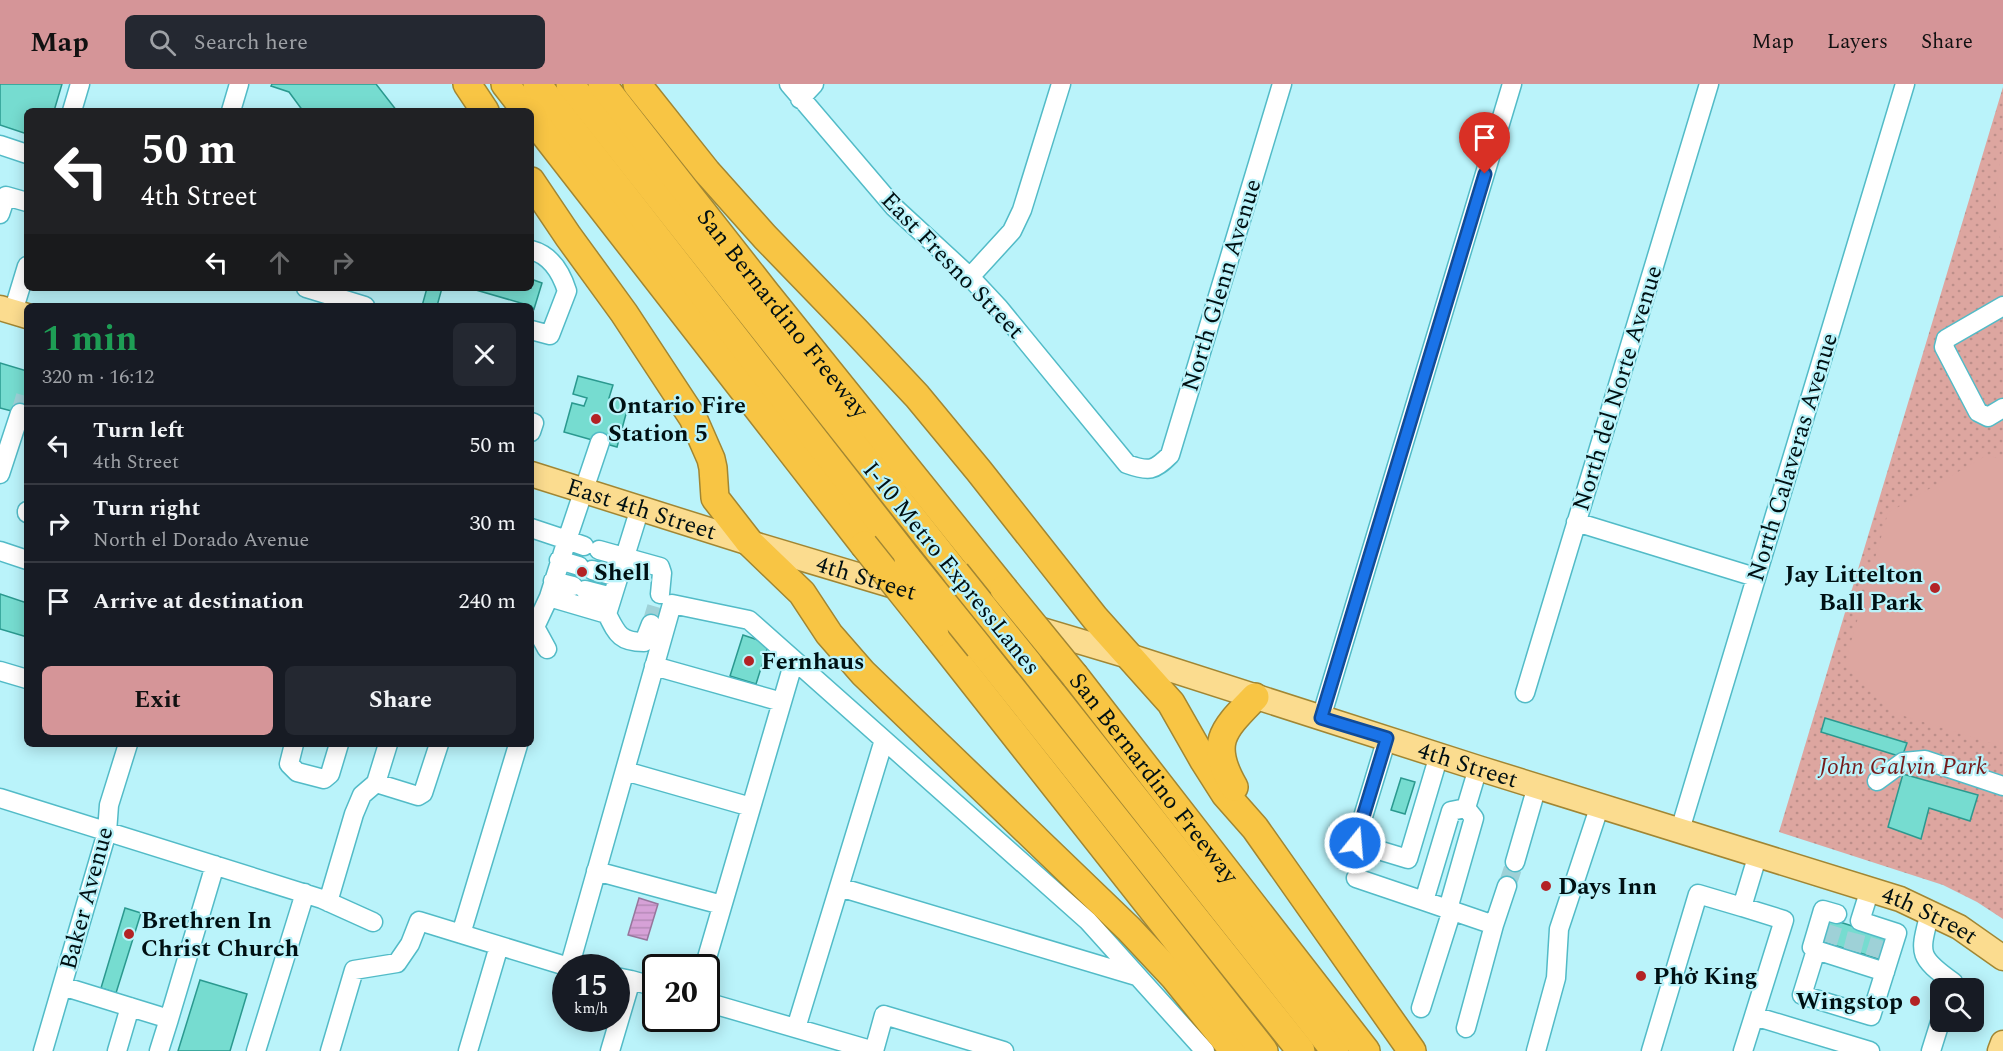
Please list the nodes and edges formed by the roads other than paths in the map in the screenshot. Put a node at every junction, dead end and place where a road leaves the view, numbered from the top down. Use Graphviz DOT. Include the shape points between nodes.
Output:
graph roads {
  1 [pos="80,84"];
  2 [pos="239,84"];
  3 [pos="467,84"];
  4 [pos="505,84"];
  5 [pos="537,84"];
  6 [pos="570,84"];
  7 [pos="602,84"];
  8 [pos="637,84"];
  9 [pos="789,84"];
  10 [pos="814,84"];
  11 [pos="1061,84"];
  12 [pos="1282,84"];
  13 [pos="1512,84"];
  14 [pos="1709,84"];
  15 [pos="1905,84"];
  16 [pos="801,99"];
  17 [pos="73,108"];
  18 [pos="232,108"];
  19 [pos="483,108"];
  20 [pos="524,108"];
  21 [pos="534,121"];
  22 [pos="0,145"];
  23 [pos="24,153"];
  24 [pos="534,185"];
  25 [pos="24,201"];
  26 [pos="0,214"];
  27 [pos="534,251"];
  28 [pos="24,277"];
  29 [pos="970,277"];
  30 [pos="316,291"];
  31 [pos="355,303"];
  32 [pos="2003,306"];
  33 [pos="14,312"];
  34 [pos="534,331"];
  35 [pos="2003,408"];
  36 [pos="20,413"];
  37 [pos="600,442"];
  38 [pos="1143,469"];
  39 [pos="0,474"];
  40 [pos="534,475"];
  41 [pos="584,491"];
  42 [pos="640,508"];
  43 [pos="1576,522"];
  44 [pos="534,529"];
  45 [pos="750,543"];
  46 [pos="583,545"];
  47 [pos="0,551"];
  48 [pos="624,558"];
  49 [pos="24,559"];
  50 [pos="559,560"];
  51 [pos="618,577"];
  52 [pos="1755,577"];
  53 [pos="551,589"];
  54 [pos="660,594"];
  55 [pos="609,606"];
  56 [pos="651,624"];
  57 [pos="538,640"];
  58 [pos="1132,657"];
  59 [pos="794,661"];
  60 [pos="654,666"];
  61 [pos="0,671"];
  62 [pos="24,678"];
  63 [pos="1525,693"];
  64 [pos="1256,697"];
  65 [pos="782,702"];
  66 [pos="1321,718"];
  67 [pos="1387,738"];
  68 [pos="884,740"];
  69 [pos="127,747"];
  70 [pos="293,747"];
  71 [pos="338,747"];
  72 [pos="387,747"];
  73 [pos="438,747"];
  74 [pos="517,747"];
  75 [pos="1439,755"];
  76 [pos="1478,768"];
  77 [pos="625,771"];
  78 [pos="1876,781"];
  79 [pos="376,783"];
  80 [pos="1537,786"];
  81 [pos="2003,786"];
  82 [pos="0,798"];
  83 [pos="1600,806"];
  84 [pos="751,807"];
  85 [pos="1466,808"];
  86 [pos="1255,828"];
  87 [pos="1680,830"];
  88 [pos="107,832"];
  89 [pos="1758,854"];
  90 [pos="1515,862"];
  91 [pos="214,865"];
  92 [pos="596,871"];
  93 [pos="1356,879"];
  94 [pos="1507,886"];
  95 [pos="839,887"];
  96 [pos="1870,889"];
  97 [pos="305,893"];
  98 [pos="1424,901"];
  99 [pos="328,902"];
  100 [pos="722,905"];
  101 [pos="1742,907"];
  102 [pos="1450,909"];
  103 [pos="1930,912"];
  104 [pos="373,922"];
  105 [pos="1859,924"];
  106 [pos="1494,925"];
  107 [pos="461,934"];
  108 [pos="500,946"];
  109 [pos="1823,949"];
  110 [pos="573,954"];
  111 [pos="708,954"];
  112 [pos="2003,958"];
  113 [pos="552,963"];
  114 [pos="1876,965"];
  115 [pos="1138,977"];
  116 [pos="1944,978"];
  117 [pos="62,987"];
  118 [pos="720,1006"];
  119 [pos="130,1007"];
  120 [pos="1421,1008"];
  121 [pos="1754,1016"];
  122 [pos="169,1019"];
  123 [pos="796,1028"];
  124 [pos="1466,1028"];
  125 [pos="614,1032"];
  126 [pos="1937,1032"];
  127 [pos="2003,1043"];
  128 [pos="43,1051"];
  129 [pos="117,1051"];
  130 [pos="159,1051"];
  131 [pos="256,1051"];
  132 [pos="330,1051"];
  133 [pos="468,1051"];
  134 [pos="610,1051"];
  135 [pos="874,1051"];
  136 [pos="1004,1051"];
  137 [pos="1205,1051"];
  138 [pos="1234,1051"];
  139 [pos="1264,1051"];
  140 [pos="1301,1051"];
  141 [pos="1335,1051"];
  142 [pos="1366,1051"];
  143 [pos="1412,1051"];
  144 [pos="1536,1051"];
  145 [pos="1651,1051"];
  146 [pos="1743,1051"];
  147 [pos="1870,1051"];
  148 [pos="1931,1051"];
  149 [pos="2000,1051"];
  1 -- 17 [label="street"];
  2 -- 18 [label="street"];
  3 -- 19 [label="highway"];
  4 -- 20 [label="highway"];
  5 -- 140 [label="highway, I-10 Metro ExpressLanes, bridge" via="908,559"];
  6 -- 141 [label="highway, I-10 Metro ExpressLanes, bridge"];
  7 -- 142 [label="highway, San Bernardino Freeway, bridge" via="1075,676"];
  8 -- 58 [label="highway" via="765,237 917,396 1095,618"];
  9 -- 16 [label="street, East Fresno Street"];
  10 -- 16 [label="street"];
  11 -- 29 [label="street" via="1022,210 1012,231"];
  12 -- 38 [label="street, North Glenn Avenue" via="1170,455 1158,467"];
  13 -- 66 [label="street"];
  14 -- 43 [label="street, North del Norte Avenue"];
  15 -- 52 [label="street, North Calaveras Avenue"];
  16 -- 29 [label="street, East Fresno Street" via="894,207"];
  21 -- 139 [label="highway, bridge"];
  22 -- 23 [label="street"];
  24 -- 45 [label="highway" via="693,418 711,459 715,498"];
  25 -- 26 [label="street" via="6,196"];
  27 -- 34 [label="street" via="543,253 561,273 567,291 550,335"];
  28 -- 33 [label="street"];
  29 -- 38 [label="street, East Fresno Street" via="1127,464"];
  30 -- 31 [label="street"];
  32 -- 35 [label="street" via="1946,339 1944,347 1978,412 1988,417"];
  36 -- 39 [label="street"];
  37 -- 41 [label="street"];
  40 -- 41 [label="main road, East 4th Street"];
  41 -- 42 [label="main road, East 4th Street"];
  41 -- 46 [label="street"];
  42 -- 45 [label="main road, East 4th Street"];
  42 -- 48 [label="street"];
  43 -- 52 [label="street"];
  43 -- 63 [label="street, North del Norte Avenue"];
  44 -- 46 [label="street"];
  45 -- 58 [label="main road, 4th Street"];
  45 -- 138 [label="highway" via="802,593 829,634 863,673 1129,929"];
  46 -- 48 [label="street"];
  46 -- 50 [label="street"];
  47 -- 49 [label="street"];
  48 -- 51 [label="street"];
  48 -- 54 [label="street" via="660,567"];
  50 -- 51 [label="street"];
  50 -- 53 [label="street"];
  51 -- 55 [label="street"];
  52 -- 87 [label="street, North Calaveras Avenue"];
  53 -- 55 [label="street"];
  53 -- 55 [label="street" via="579,588"];
  53 -- 57 [label="street"];
  55 -- 56 [label="street" via="617,634 631,642 644,642"];
  58 -- 64 [label="main road, 4th Street"];
  58 -- 86 [label="highway" via="1171,703 1226,794"];
  59 -- 60 [label="street" via="749,620 672,604"];
  59 -- 65 [label="street"];
  59 -- 68 [label="street"];
  60 -- 65 [label="street"];
  60 -- 77 [label="street"];
  61 -- 62 [label="street"];
  64 -- 66 [label="main road, 4th Street"];
  64 -- 86 [label="highway" via="1227,725 1221,750 1222,764"];
  65 -- 84 [label="street"];
  66 -- 67 [label="main road, 4th Street"];
  67 -- 75 [label="main road, 4th Street"];
  67 -- 75 [label="street" via="1355,843 1408,859"];
  68 -- 95 [label="street"];
  68 -- 115 [label="street" via="1088,921"];
  69 -- 88 [label="street, Baker Avenue" via="110,805"];
  70 -- 71 [label="street" via="289,764 297,772 324,779 330,774"];
  72 -- 79 [label="street"];
  73 -- 79 [label="street" via="423,793"];
  74 -- 107 [label="street"];
  75 -- 76 [label="main road, 4th Street"];
  76 -- 80 [label="main road, 4th Street"];
  76 -- 85 [label="street"];
  77 -- 84 [label="street"];
  77 -- 92 [label="street"];
  78 -- 81 [label="street" via="1903,762 1925,760"];
  79 -- 99 [label="street" via="362,795 354,814"];
  80 -- 83 [label="main road, 4th Street"];
  80 -- 90 [label="street"];
  82 -- 88 [label="street"];
  83 -- 87 [label="main road, 4th Street"];
  83 -- 144 [label="street" via="1559,929 1556,978"];
  84 -- 100 [label="street"];
  85 -- 98 [label="street" via="1451,811"];
  85 -- 102 [label="street" via="1474,818"];
  86 -- 143 [label="highway"];
  87 -- 89 [label="main road, 4th Street"];
  88 -- 91 [label="street"];
  88 -- 117 [label="street, Baker Avenue"];
  89 -- 96 [label="main road, 4th Street"];
  89 -- 101 [label="street"];
  91 -- 97 [label="street"];
  91 -- 122 [label="street"];
  92 -- 100 [label="street"];
  92 -- 110 [label="street"];
  93 -- 98 [label="street"];
  94 -- 106 [label="street"];
  95 -- 115 [label="street"];
  95 -- 123 [label="street"];
  96 -- 103 [label="main road, 4th Street"];
  96 -- 105 [label="street"];
  97 -- 99 [label="street"];
  97 -- 131 [label="street"];
  98 -- 102 [label="street"];
  99 -- 104 [label="street"];
  100 -- 111 [label="street"];
  101 -- 121 [label="street" via="1784,920"];
  101 -- 145 [label="street" via="1698,894"];
  102 -- 106 [label="street"];
  102 -- 120 [label="street"];
  103 -- 112 [label="main road, 4th Street"];
  103 -- 116 [label="street" via="1923,955"];
  105 -- 109 [label="street" via="1823,910 1812,947"];
  105 -- 114 [label="street" via="1897,933"];
  106 -- 124 [label="street"];
  107 -- 108 [label="street"];
  107 -- 132 [label="street" via="419,921 397,963 354,970"];
  108 -- 113 [label="street"];
  108 -- 133 [label="street"];
  109 -- 114 [label="street"];
  109 -- 114 [label="street" via="1802,996 1871,1016"];
  115 -- 137 [label="street"];
  117 -- 119 [label="street"];
  117 -- 128 [label="street, Baker Avenue"];
  118 -- 123 [label="street"];
  119 -- 122 [label="street"];
  119 -- 129 [label="street"];
  121 -- 146 [label="street"];
  121 -- 147 [label="street"];
  122 -- 130 [label="street"];
  123 -- 135 [label="street"];
  125 -- 134 [label="street"];
  126 -- 148 [label="street"];
  127 -- 149 [label="main road"];
  135 -- 136 [label="street" via="884,1015"];
}
